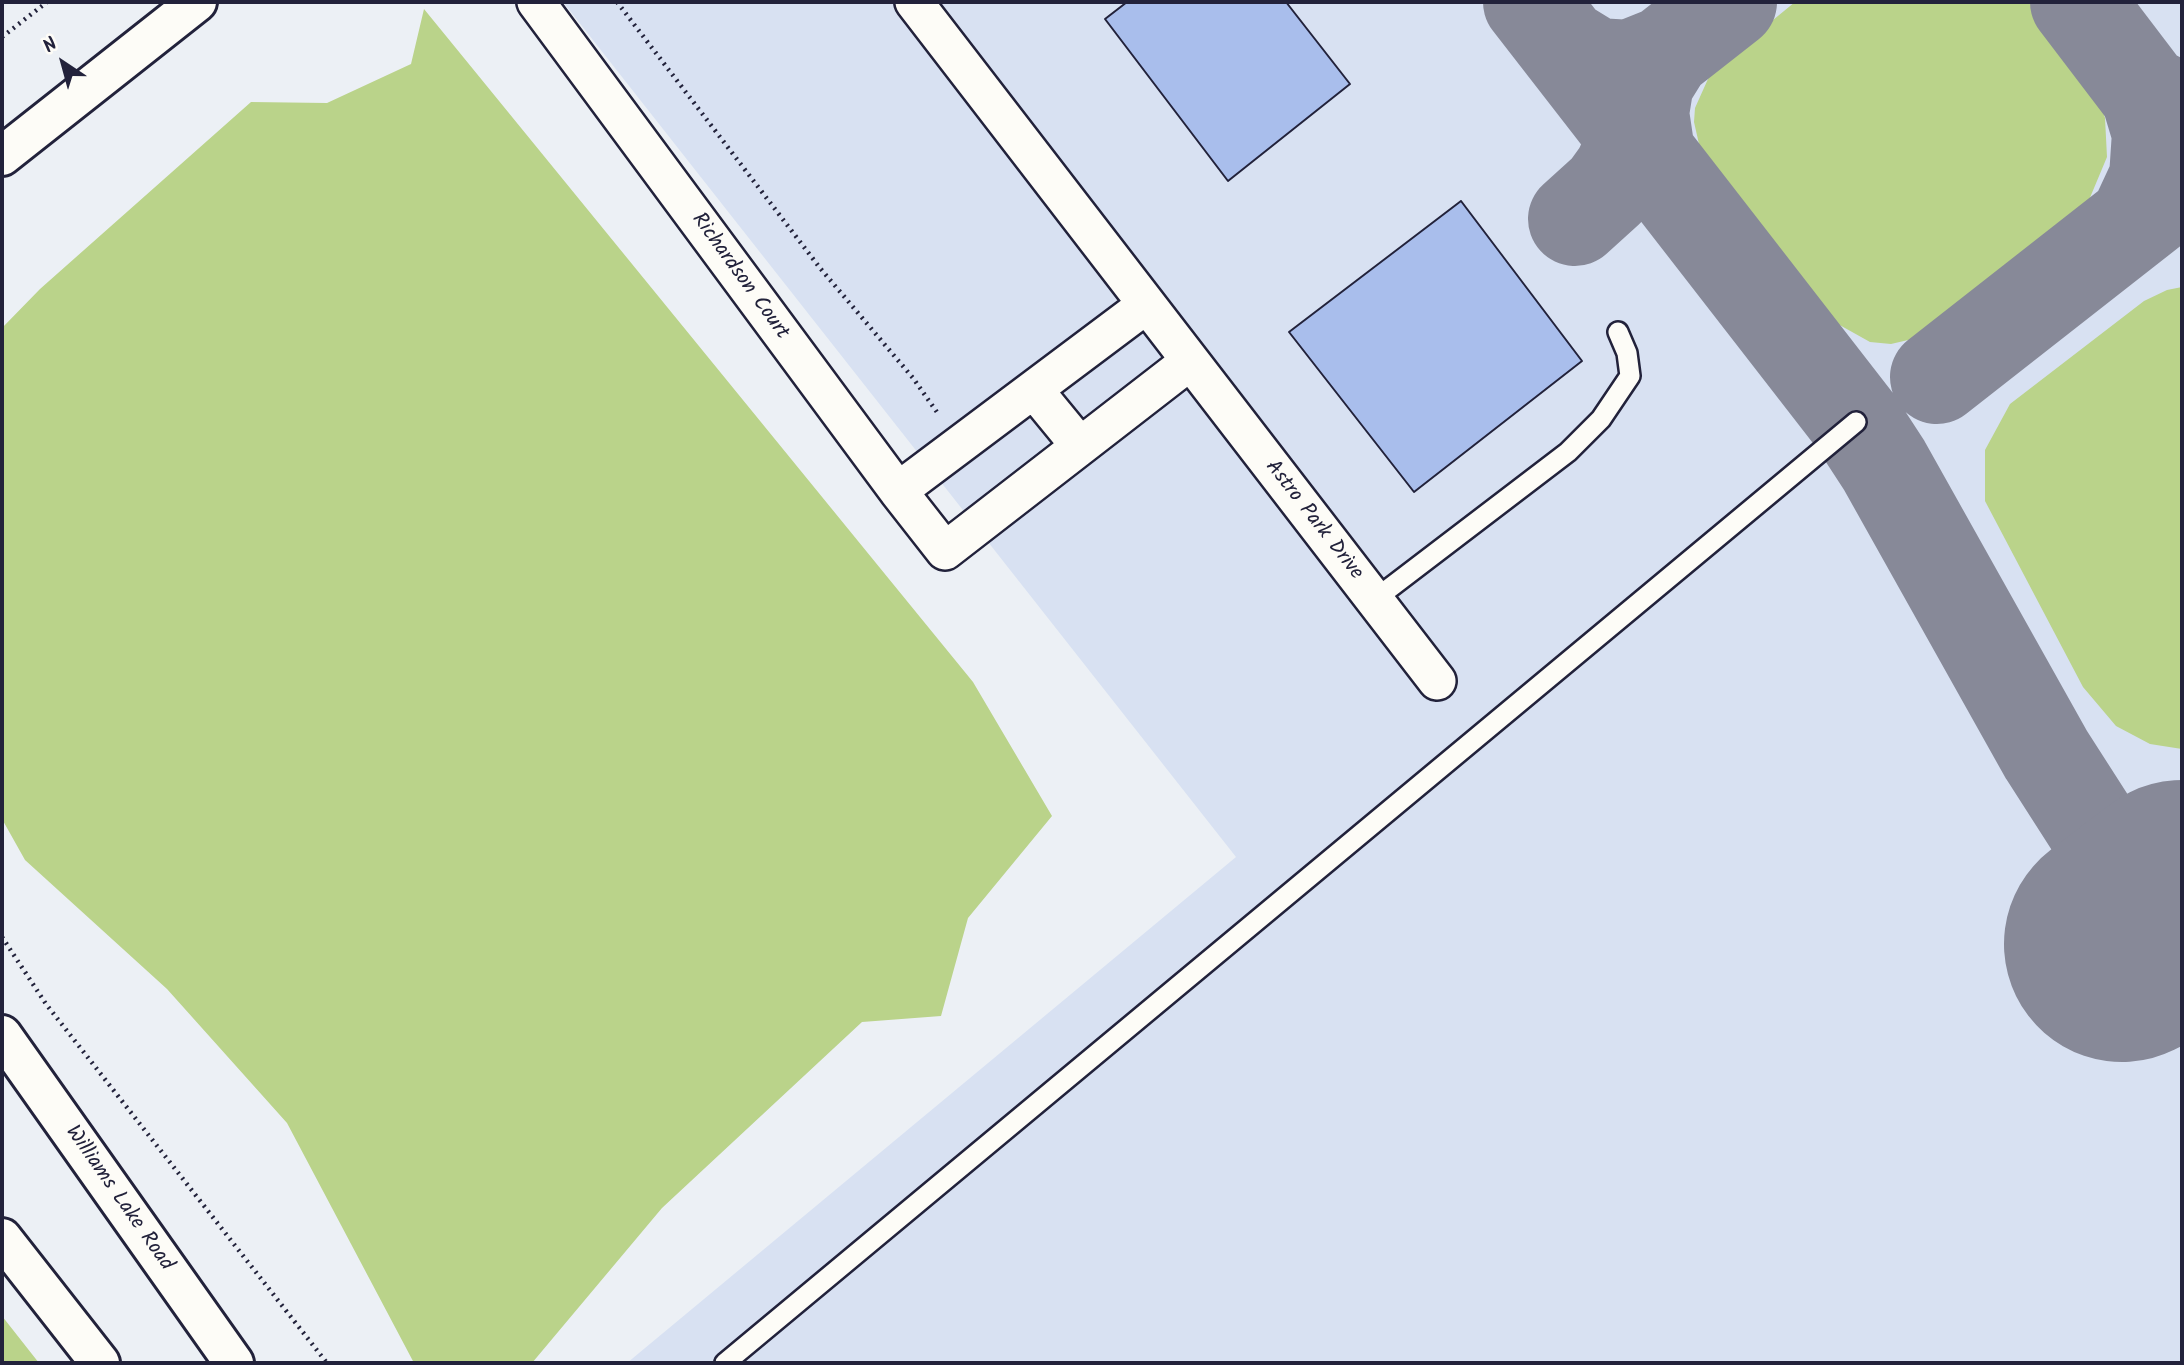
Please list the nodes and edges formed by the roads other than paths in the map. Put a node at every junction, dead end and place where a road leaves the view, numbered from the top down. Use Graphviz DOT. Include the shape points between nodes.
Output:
graph roads {
  1 [pos="197,2"];
  2 [pos="536,2"];
  3 [pos="914,2"];
  4 [pos="2,156"];
  5 [pos="1146,305"];
  6 [pos="1618,332"];
  7 [pos="1189,362"];
  8 [pos="1034,390"];
  9 [pos="1856,422"];
  10 [pos="1080,446"];
  11 [pos="898,491"];
  12 [pos="1374,600"];
  13 [pos="1437,681"];
  14 [pos="2,1035"];
  15 [pos="2,1238"];
  16 [pos="100,1363"];
  17 [pos="234,1363"];
  18 [pos="725,1363"];
  1 -- 4 [label="main road"];
  2 -- 11 [label="street, Richardson Court"];
  3 -- 5 [label="street, Astro Park Drive"];
  5 -- 7 [label="street, Astro Park Drive"];
  5 -- 8 [label="street"];
  6 -- 12 [label="lane" via="1630,376 1601,419 1568,452"];
  7 -- 10 [label="street"];
  7 -- 12 [label="street, Astro Park Drive"];
  8 -- 10 [label="street"];
  8 -- 11 [label="street"];
  9 -- 18 [label="lane"];
  10 -- 11 [label="street, Richardson Court" via="945,551"];
  12 -- 13 [label="street, Astro Park Drive"];
  14 -- 17 [label="main road, Williams Lake Road"];
  15 -- 16 [label="main road"];
}
